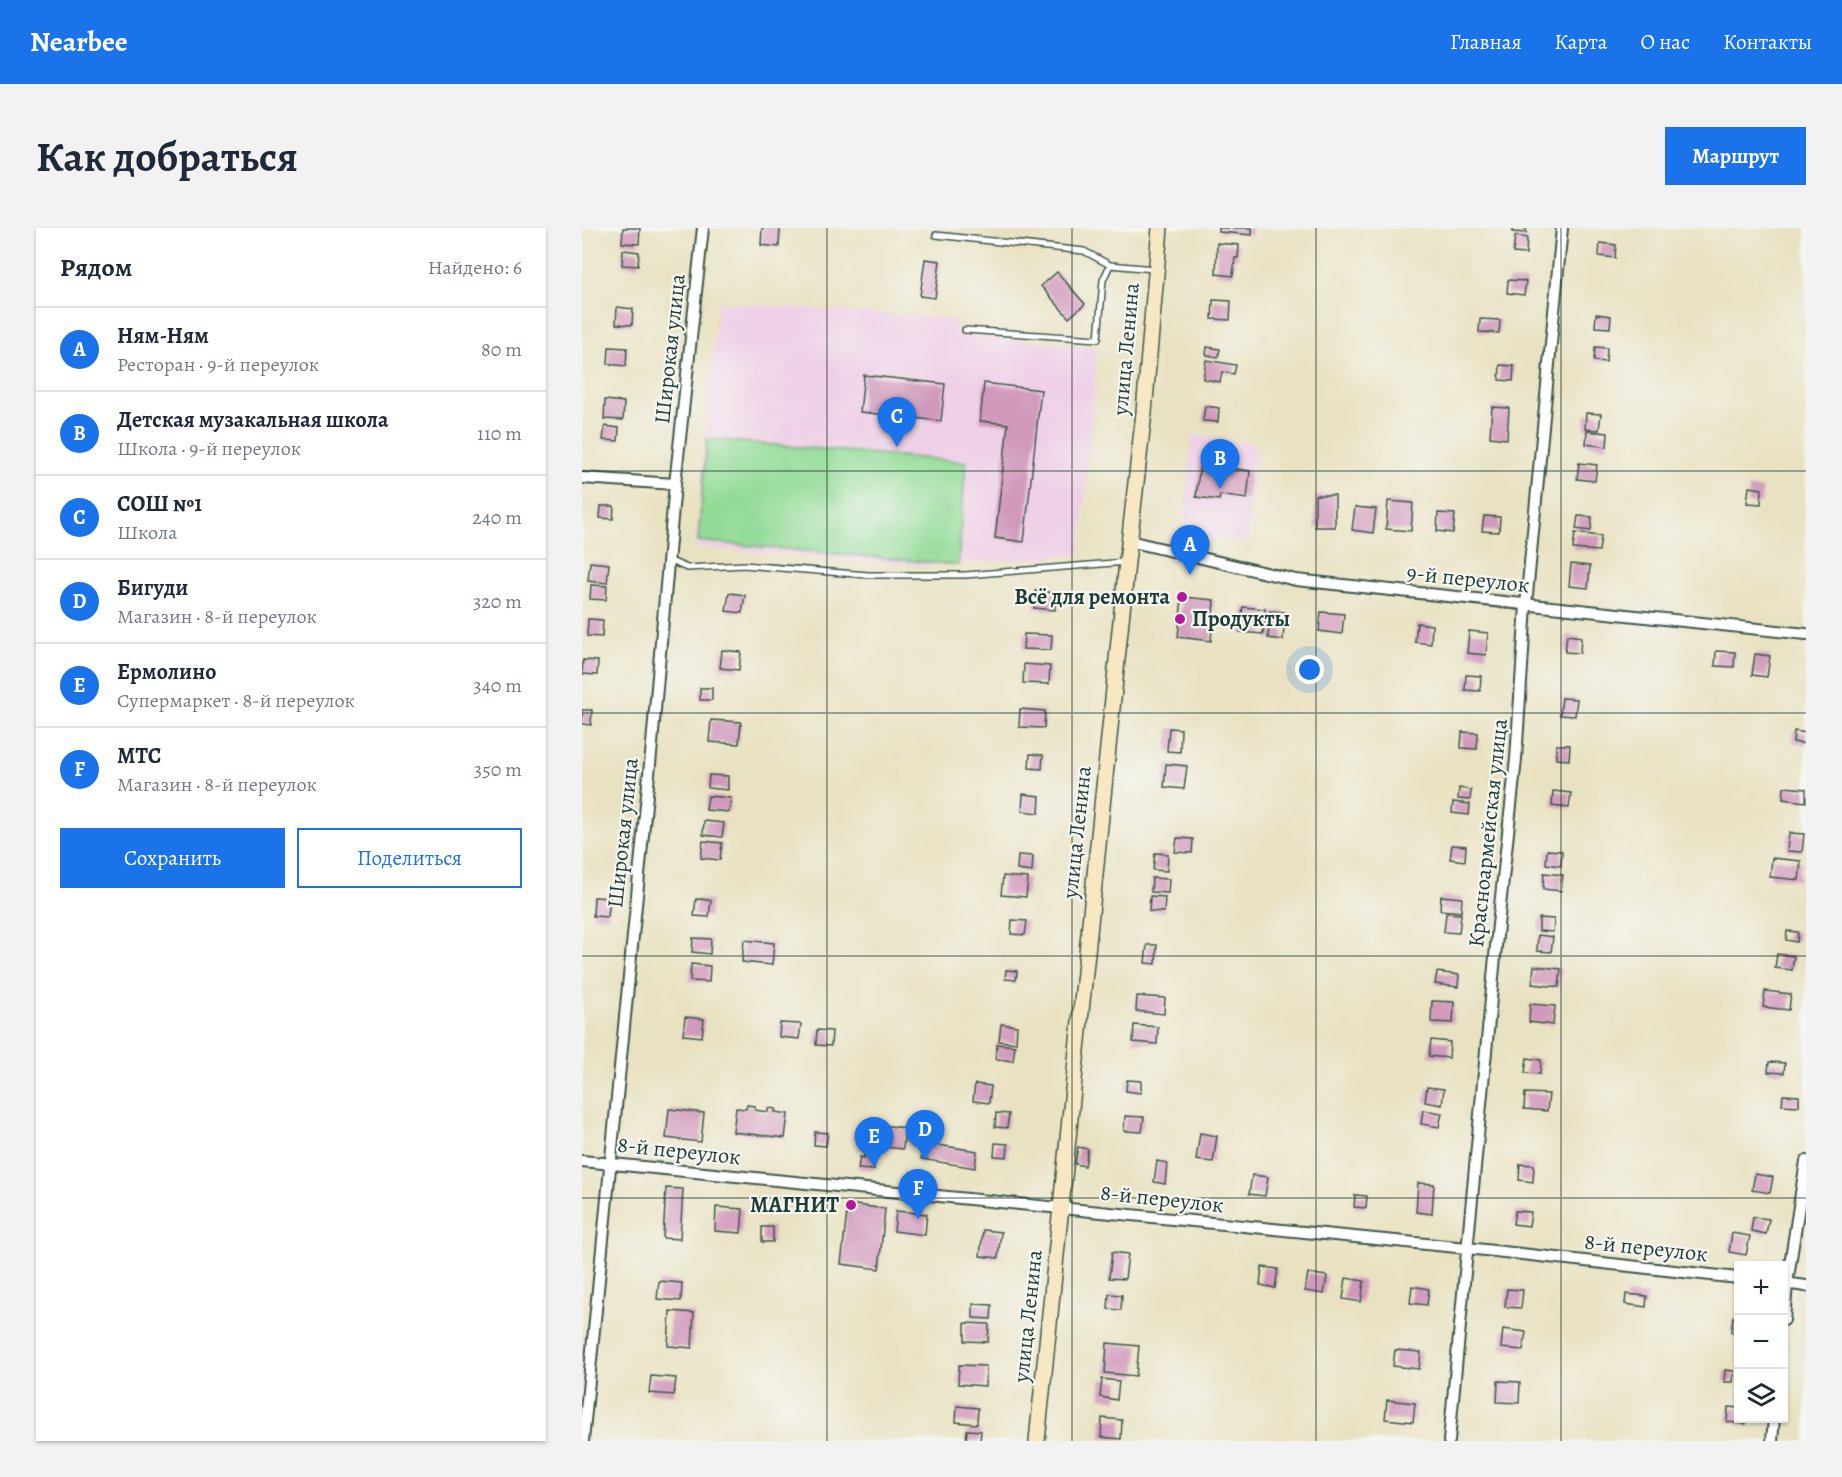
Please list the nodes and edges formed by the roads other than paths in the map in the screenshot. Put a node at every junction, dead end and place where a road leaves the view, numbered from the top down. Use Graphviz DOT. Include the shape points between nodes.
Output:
graph roads {
  1 [pos="703,228"];
  2 [pos="1160,228"];
  3 [pos="1562,228"];
  4 [pos="936,235"];
  5 [pos="1110,265"];
  6 [pos="1156,269"];
  7 [pos="965,330"];
  8 [pos="582,478"];
  9 [pos="675,484"];
  10 [pos="1129,541"];
  11 [pos="668,561"];
  12 [pos="1127,562"];
  13 [pos="1526,604"];
  14 [pos="1806,634"];
  15 [pos="582,1161"];
  16 [pos="1806,1161"];
  17 [pos="610,1164"];
  18 [pos="1061,1208"];
  19 [pos="1467,1248"];
  20 [pos="1788,1266"];
  21 [pos="1734,1278"];
  22 [pos="1788,1283"];
  23 [pos="1806,1286"];
  24 [pos="1774,1423"];
  25 [pos="583,1441"];
  26 [pos="1038,1441"];
  27 [pos="1449,1441"];
  28 [pos="1772,1441"];
  1 -- 9 [label="street, Широкая улица"];
  2 -- 6 [label="street, улица Ленина"];
  3 -- 13 [label="street, Красноармейская улица"];
  4 -- 5 [label="lane" via="1084,252"];
  5 -- 6 [label="lane"];
  5 -- 7 [label="lane" via="1103,280 1098,339"];
  6 -- 10 [label="street, улица Ленина"];
  8 -- 9 [label="street"];
  9 -- 11 [label="street, Широкая улица"];
  10 -- 12 [label="street, улица Ленина"];
  10 -- 13 [label="street, 9-й переулок" via="1296,580"];
  11 -- 12 [label="lane" via="687,568 744,566 868,575 965,574"];
  11 -- 17 [label="street, Широкая улица"];
  12 -- 18 [label="street, улица Ленина"];
  13 -- 14 [label="street, 9-й переулок"];
  13 -- 19 [label="street, Красноармейская улица" via="1516,759"];
  15 -- 17 [label="street, 8-й переулок"];
  16 -- 20 [label="street"];
  17 -- 18 [label="street, 8-й переулок"];
  17 -- 25 [label="street, Широкая улица"];
  18 -- 19 [label="street, 8-й переулок"];
  18 -- 26 [label="street, улица Ленина"];
  19 -- 21 [label="street, 8-й переулок"];
  19 -- 27 [label="street, Красноармейская улица"];
  22 -- 23 [label="street"];
  24 -- 28 [label="street"];
}
